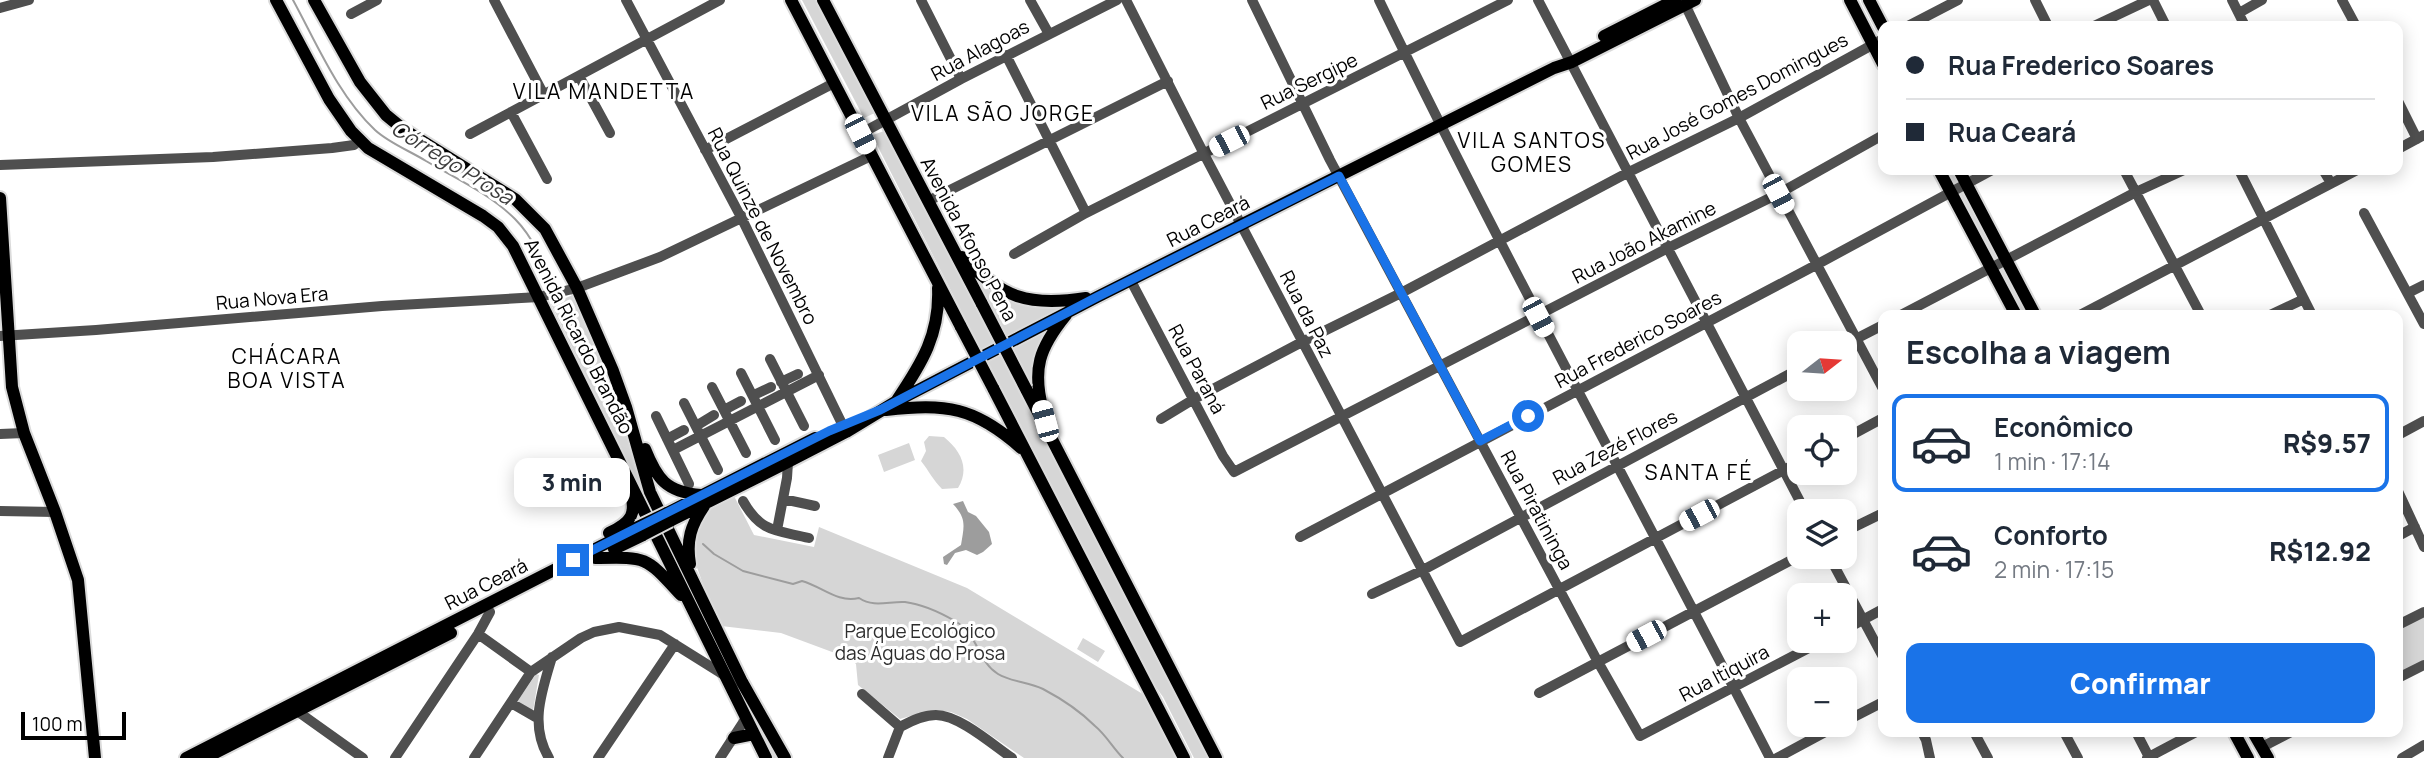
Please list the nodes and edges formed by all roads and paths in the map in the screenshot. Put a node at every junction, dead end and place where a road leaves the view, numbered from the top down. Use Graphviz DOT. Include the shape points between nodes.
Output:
graph roads {
  1 [pos="29,0"];
  2 [pos="276,0"];
  3 [pos="314,0"];
  4 [pos="377,0"];
  5 [pos="494,0"];
  6 [pos="626,0"];
  7 [pos="720,0"];
  8 [pos="791,0"];
  9 [pos="823,0"];
  10 [pos="921,0"];
  11 [pos="1030,0"];
  12 [pos="1117,0"];
  13 [pos="1126,0"];
  14 [pos="1252,0"];
  15 [pos="1378,0"];
  16 [pos="1508,0"];
  17 [pos="1538,0"];
  18 [pos="1850,0"];
  19 [pos="1869,0"];
  20 [pos="1958,0"];
  21 [pos="2035,0"];
  22 [pos="2151,0"];
  23 [pos="2232,0"];
  24 [pos="2262,0"];
  25 [pos="2342,0"];
  26 [pos="1685,1"];
  27 [pos="0,8"];
  28 [pos="2238,13"];
  29 [pos="351,14"];
  30 [pos="1880,21"];
  31 [pos="1918,21"];
  32 [pos="2046,21"];
  33 [pos="2105,21"];
  34 [pos="2163,21"];
  35 [pos="2242,21"];
  36 [pos="2350,21"];
  37 [pos="1049,34"];
  38 [pos="647,38"];
  39 [pos="1878,42"];
  40 [pos="1405,53"];
  41 [pos="1006,55"];
  42 [pos="1569,58"];
  43 [pos="579,76"];
  44 [pos="961,79"];
  45 [pos="1168,81"];
  46 [pos="834,83"];
  47 [pos="544,94"];
  48 [pos="1303,103"];
  49 [pos="2403,110"];
  50 [pos="511,112"];
  51 [pos="1739,118"];
  52 [pos="885,121"];
  53 [pos="1441,125"];
  54 [pos="610,133"];
  55 [pos="470,134"];
  56 [pos="860,134"];
  57 [pos="2421,137"];
  58 [pos="1878,138"];
  59 [pos="360,139"];
  60 [pos="1048,142"];
  61 [pos="2403,146"];
  62 [pos="705,150"];
  63 [pos="1204,154"];
  64 [pos="871,156"];
  65 [pos="0,165"];
  66 [pos="1629,172"];
  67 [pos="1942,175"];
  68 [pos="1962,175"];
  69 [pos="1982,175"];
  70 [pos="2127,175"];
  71 [pos="2173,175"];
  72 [pos="2242,175"];
  73 [pos="2326,175"];
  74 [pos="2347,175"];
  75 [pos="1339,176"];
  76 [pos="547,178"];
  77 [pos="1966,183"];
  78 [pos="2331,183"];
  79 [pos="1951,192"];
  80 [pos="2136,192"];
  81 [pos="1778,194"];
  82 [pos="0,198"];
  83 [pos="928,201"];
  84 [pos="1086,213"];
  85 [pos="2364,213"];
  86 [pos="742,219"];
  87 [pos="2264,219"];
  88 [pos="1242,226"];
  89 [pos="1,236"];
  90 [pos="1500,241"];
  91 [pos="1668,248"];
  92 [pos="954,249"];
  93 [pos="1014,254"];
  94 [pos="2006,259"];
  95 [pos="1816,265"];
  96 [pos="2174,265"];
  97 [pos="1990,268"];
  98 [pos="1131,281"];
  99 [pos="938,284"];
  100 [pos="2424,285"];
  101 [pos="574,288"];
  102 [pos="1401,293"];
  103 [pos="2408,293"];
  104 [pos="544,296"];
  105 [pos="1097,297"];
  106 [pos="2304,299"];
  107 [pos="1910,310"];
  108 [pos="2013,310"];
  109 [pos="2032,310"];
  110 [pos="2089,310"];
  111 [pos="2198,310"];
  112 [pos="2281,310"];
  113 [pos="2310,310"];
  114 [pos="1069,312"];
  115 [pos="1538,317"];
  116 [pos="1706,323"];
  117 [pos="2424,324"];
  118 [pos="1878,327"];
  119 [pos="1852,331"];
  120 [pos="4,335"];
  121 [pos="1857,338"];
  122 [pos="1857,341"];
  123 [pos="1302,342"];
  124 [pos="770,359"];
  125 [pos="1439,366"];
  126 [pos="741,373"];
  127 [pos="798,374"];
  128 [pos="819,375"];
  129 [pos="1787,375"];
  130 [pos="1878,380"];
  131 [pos="781,382"];
  132 [pos="712,387"];
  133 [pos="771,387"];
  134 [pos="1577,391"];
  135 [pos="786,393"];
  136 [pos="754,396"];
  137 [pos="1746,397"];
  138 [pos="1194,399"];
  139 [pos="741,401"];
  140 [pos="897,401"];
  141 [pos="684,403"];
  142 [pos="759,406"];
  143 [pos="626,407"];
  144 [pos="724,410"];
  145 [pos="880,410"];
  146 [pos="714,415"];
  147 [pos="656,416"];
  148 [pos="1342,417"];
  149 [pos="1161,419"];
  150 [pos="730,420"];
  151 [pos="1878,421"];
  152 [pos="2424,421"];
  153 [pos="696,426"];
  154 [pos="804,426"];
  155 [pos="844,428"];
  156 [pos="684,430"];
  157 [pos="1857,432"];
  158 [pos="2403,432"];
  159 [pos="23,433"];
  160 [pos="0,435"];
  161 [pos="1050,435"];
  162 [pos="701,436"];
  163 [pos="667,439"];
  164 [pos="775,440"];
  165 [pos="1480,441"];
  166 [pos="614,447"];
  167 [pos="673,450"];
  168 [pos="1027,452"];
  169 [pos="747,453"];
  170 [pos="788,462"];
  171 [pos="1616,466"];
  172 [pos="1787,468"];
  173 [pos="718,470"];
  174 [pos="1784,470"];
  175 [pos="1233,472"];
  176 [pos="690,484"];
  177 [pos="1382,493"];
  178 [pos="704,499"];
  179 [pos="783,499"];
  180 [pos="1799,499"];
  181 [pos="743,501"];
  182 [pos="2403,502"];
  183 [pos="815,506"];
  184 [pos="0,511"];
  185 [pos="55,512"];
  186 [pos="1878,516"];
  187 [pos="1520,517"];
  188 [pos="1857,526"];
  189 [pos="2415,527"];
  190 [pos="777,530"];
  191 [pos="640,531"];
  192 [pos="2403,533"];
  193 [pos="1300,537"];
  194 [pos="809,538"];
  195 [pos="1656,538"];
  196 [pos="2424,547"];
  197 [pos="595,558"];
  198 [pos="1787,562"];
  199 [pos="1836,569"];
  200 [pos="1423,570"];
  201 [pos="551,571"];
  202 [pos="694,581"];
  203 [pos="1559,588"];
  204 [pos="1372,594"];
  205 [pos="692,606"];
  206 [pos="1694,610"];
  207 [pos="490,612"];
  208 [pos="1878,612"];
  209 [pos="2424,612"];
  210 [pos="1863,620"];
  211 [pos="2403,622"];
  212 [pos="1857,623"];
  213 [pos="478,634"];
  214 [pos="675,644"];
  215 [pos="1878,648"];
  216 [pos="1800,653"];
  217 [pos="552,656"];
  218 [pos="1598,662"];
  219 [pos="2424,665"];
  220 [pos="531,672"];
  221 [pos="2403,676"];
  222 [pos="726,677"];
  223 [pos="742,682"];
  224 [pos="1734,688"];
  225 [pos="1539,693"];
  226 [pos="862,694"];
  227 [pos="511,703"];
  228 [pos="1878,705"];
  229 [pos="295,708"];
  230 [pos="1857,715"];
  231 [pos="537,718"];
  232 [pos="746,718"];
  233 [pos="900,727"];
  234 [pos="754,734"];
  235 [pos="93,736"];
  236 [pos="1640,736"];
  237 [pos="1816,737"];
  238 [pos="1924,737"];
  239 [pos="1977,737"];
  240 [pos="2067,737"];
  241 [pos="2138,737"];
  242 [pos="2187,737"];
  243 [pos="2237,737"];
  244 [pos="2284,737"];
  245 [pos="734,738"];
  246 [pos="2424,745"];
  247 [pos="2265,752"];
  248 [pos="212,757"];
  249 [pos="2405,757"];
  250 [pos="86,758"];
  251 [pos="95,758"];
  252 [pos="106,758"];
  253 [pos="186,758"];
  254 [pos="363,758"];
  255 [pos="395,758"];
  256 [pos="474,758"];
  257 [pos="549,758"];
  258 [pos="598,758"];
  259 [pos="720,758"];
  260 [pos="766,758"];
  261 [pos="785,758"];
  262 [pos="888,758"];
  263 [pos="1012,758"];
  264 [pos="1184,758"];
  265 [pos="1216,758"];
  266 [pos="1770,758"];
  267 [pos="1777,758"];
  268 [pos="1930,758"];
  269 [pos="1988,758"];
  270 [pos="2078,758"];
  271 [pos="2148,758"];
  272 [pos="2248,758"];
  1 -- 27 [label="street"];
  2 -- 59 [label="main road, Avenida Ricardo Brandão" via="329,99"];
  3 -- 101 [label="main road, Avenida Ricardo Brandão" via="372,100 403,129 515,199 545,229"];
  4 -- 29 [label="street"];
  5 -- 47 [label="street"];
  6 -- 38 [label="street, Rua Quinze de Novembro"];
  7 -- 38 [label="street"];
  8 -- 46 [label="main road"];
  9 -- 52 [label="main road, Avenida Afonso Pena"];
  10 -- 44 [label="street"];
  11 -- 37 [label="street"];
  12 -- 37 [label="street, Rua Alagoas"];
  13 -- 45 [label="street, Rua da Paz"];
  14 -- 48 [label="street, Rua Piratininga"];
  15 -- 40 [label="street"];
  16 -- 40 [label="street, Rua Sergipe"];
  17 -- 42 [label="street"];
  18 -- 39 [label="main road"];
  19 -- 30 [label="main road"];
  20 -- 31 [label="street"];
  21 -- 32 [label="street"];
  22 -- 33 [label="street"];
  22 -- 34 [label="street"];
  23 -- 28 [label="street"];
  24 -- 28 [label="street"];
  25 -- 36 [label="street"];
  26 -- 42 [label="main road, Rua Ceará"];
  26 -- 51 [label="street"];
  28 -- 35 [label="street"];
  37 -- 41 [label="street, Rua Alagoas"];
  38 -- 43 [label="street"];
  38 -- 62 [label="street, Rua Quinze de Novembro"];
  39 -- 51 [label="street, Rua José Gomes Domingues"];
  40 -- 48 [label="street, Rua Sergipe"];
  40 -- 53 [label="street"];
  41 -- 44 [label="street, Rua Alagoas"];
  41 -- 60 [label="street"];
  42 -- 53 [label="main road, Rua Ceará"];
  42 -- 66 [label="street"];
  43 -- 47 [label="street"];
  43 -- 54 [label="street"];
  44 -- 52 [label="street, Rua Alagoas"];
  45 -- 60 [label="street"];
  45 -- 63 [label="street, Rua da Paz"];
  46 -- 56 [label="main road"];
  46 -- 62 [label="street"];
  47 -- 50 [label="street"];
  48 -- 63 [label="street, Rua Sergipe"];
  48 -- 75 [label="street, Rua Piratininga"];
  49 -- 57 [label="street"];
  50 -- 55 [label="street"];
  50 -- 76 [label="street"];
  51 -- 66 [label="street, Rua José Gomes Domingues"];
  51 -- 81 [label="street"];
  52 -- 56 [label="street, Rua Alagoas"];
  52 -- 83 [label="main road, Avenida Afonso Pena"];
  53 -- 75 [label="main road, Rua Ceará"];
  53 -- 90 [label="street"];
  56 -- 64 [label="main road"];
  57 -- 61 [label="street"];
  58 -- 81 [label="street, Rua João Akamine"];
  59 -- 65 [label="street" via="354,145 332,148 214,157"];
  59 -- 104 [label="main road, Avenida Ricardo Brandão" via="498,227"];
  60 -- 83 [label="street"];
  60 -- 84 [label="street"];
  62 -- 86 [label="street, Rua Quinze de Novembro"];
  63 -- 84 [label="street, Rua Sergipe"];
  63 -- 88 [label="street, Rua da Paz"];
  64 -- 86 [label="street, Rua Nova Era"];
  64 -- 99 [label="main road"];
  66 -- 90 [label="street, Rua José Gomes Domingues"];
  66 -- 91 [label="street"];
  67 -- 79 [label="main road"];
  68 -- 77 [label="main road"];
  69 -- 77 [label="street, Rua Frederico Soares"];
  70 -- 80 [label="street"];
  71 -- 80 [label="street"];
  72 -- 87 [label="street"];
  73 -- 78 [label="street"];
  74 -- 78 [label="street"];
  75 -- 88 [label="main road, Rua Ceará"];
  75 -- 102 [label="street, Rua Piratininga"];
  77 -- 79 [label="street, Rua Frederico Soares"];
  77 -- 94 [label="main road"];
  78 -- 87 [label="street"];
  79 -- 95 [label="street, Rua Frederico Soares"];
  79 -- 97 [label="main road"];
  80 -- 94 [label="street"];
  80 -- 96 [label="street"];
  81 -- 91 [label="street, Rua João Akamine"];
  81 -- 95 [label="street"];
  82 -- 89 [label="main road"];
  83 -- 92 [label="main road, Avenida Afonso Pena"];
  84 -- 93 [label="street, Rua Sergipe"];
  85 -- 103 [label="street"];
  86 -- 101 [label="street, Rua Nova Era" via="660,257"];
  86 -- 128 [label="street, Rua Quinze de Novembro"];
  87 -- 96 [label="street"];
  87 -- 106 [label="street"];
  88 -- 98 [label="main road, Rua Ceará"];
  88 -- 123 [label="street, Rua da Paz"];
  89 -- 120 [label="main road"];
  90 -- 102 [label="street, Rua José Gomes Domingues"];
  90 -- 115 [label="street"];
  91 -- 115 [label="street, Rua João Akamine"];
  91 -- 116 [label="street"];
  92 -- 105 [label="main road" via="985,280 1008,294 1056,303"];
  92 -- 161 [label="main road, Avenida Afonso Pena, bridge"];
  94 -- 97 [label="street"];
  94 -- 109 [label="main road"];
  95 -- 116 [label="street, Rua Frederico Soares"];
  95 -- 119 [label="street"];
  96 -- 110 [label="street"];
  96 -- 111 [label="street"];
  97 -- 107 [label="street"];
  97 -- 108 [label="main road"];
  98 -- 105 [label="main road, Rua Ceará"];
  98 -- 138 [label="street, Rua Paraná"];
  99 -- 140 [label="main road" via="938,311 928,350"];
  99 -- 168 [label="main road, bridge"];
  100 -- 103 [label="street"];
  101 -- 104 [label="street, Rua Nova Era"];
  101 -- 143 [label="main road, Avenida Ricardo Brandão"];
  102 -- 123 [label="street, Rua José Gomes Domingues"];
  102 -- 125 [label="street, Rua Piratininga"];
  103 -- 117 [label="street"];
  104 -- 120 [label="street, Rua Nova Era"];
  104 -- 166 [label="main road, Avenida Ricardo Brandão"];
  105 -- 114 [label="main road, Rua Ceará"];
  106 -- 112 [label="street"];
  106 -- 113 [label="street"];
  114 -- 140 [label="main road, Rua Ceará"];
  114 -- 161 [label="main road" via="1038,360 1039,398"];
  115 -- 125 [label="street, Rua João Akamine"];
  115 -- 134 [label="street"];
  116 -- 134 [label="street, Rua Frederico Soares"];
  116 -- 137 [label="street"];
  118 -- 121 [label="street"];
  120 -- 159 [label="main road"];
  122 -- 130 [label="street"];
  123 -- 138 [label="street, Rua José Gomes Domingues"];
  123 -- 148 [label="street, Rua da Paz"];
  124 -- 131 [label="street"];
  125 -- 148 [label="street, Rua João Akamine"];
  125 -- 165 [label="street, Rua Piratininga"];
  126 -- 136 [label="street"];
  127 -- 131 [label="street"];
  128 -- 135 [label="street"];
  128 -- 155 [label="street, Rua Quinze de Novembro"];
  129 -- 137 [label="street, Rua Zezé Flores"];
  131 -- 135 [label="street"];
  132 -- 144 [label="street"];
  133 -- 136 [label="street"];
  134 -- 165 [label="street, Rua Frederico Soares"];
  134 -- 171 [label="street"];
  135 -- 142 [label="street"];
  135 -- 154 [label="street"];
  136 -- 142 [label="street"];
  137 -- 171 [label="street, Rua Zezé Flores"];
  137 -- 174 [label="street"];
  138 -- 149 [label="street, Rua José Gomes Domingues"];
  138 -- 175 [label="street, Rua Paraná"];
  139 -- 144 [label="street"];
  140 -- 145 [label="main road, Rua Ceará"];
  141 -- 153 [label="street"];
  142 -- 150 [label="street"];
  142 -- 164 [label="street"];
  143 -- 178 [label="main road" via="654,473 670,487"];
  143 -- 202 [label="main road, Avenida Ricardo Brandão" via="650,492"];
  144 -- 150 [label="street"];
  145 -- 155 [label="main road, Rua Ceará"];
  145 -- 168 [label="main road" via="925,405 958,410 989,424"];
  146 -- 153 [label="street"];
  147 -- 163 [label="street"];
  148 -- 175 [label="street, Rua João Akamine"];
  148 -- 177 [label="street, Rua da Paz"];
  150 -- 162 [label="street"];
  150 -- 169 [label="street"];
  151 -- 157 [label="street"];
  152 -- 158 [label="street"];
  153 -- 162 [label="street"];
  155 -- 170 [label="main road, Rua Ceará"];
  155 -- 178 [label="main road, Rua Ceará"];
  156 -- 163 [label="street"];
  159 -- 160 [label="street"];
  159 -- 185 [label="main road"];
  161 -- 265 [label="main road, Avenida Afonso Pena"];
  162 -- 167 [label="street"];
  162 -- 173 [label="street"];
  163 -- 167 [label="street"];
  165 -- 177 [label="street, Rua Frederico Soares"];
  165 -- 187 [label="street, Rua Piratininga"];
  166 -- 201 [label="main road" via="631,494 633,514 619,528"];
  166 -- 205 [label="main road, Avenida Ricardo Brandão"];
  167 -- 176 [label="street"];
  168 -- 264 [label="main road"];
  170 -- 178 [label="main road, Rua Ceará"];
  170 -- 179 [label="street"];
  171 -- 187 [label="street, Rua Zezé Flores"];
  171 -- 195 [label="street"];
  172 -- 174 [label="street"];
  174 -- 180 [label="street"];
  174 -- 195 [label="street"];
  177 -- 193 [label="street, Rua Frederico Soares"];
  177 -- 200 [label="street, Rua da Paz"];
  178 -- 191 [label="main road, Rua Ceará, bridge"];
  178 -- 202 [label="main road" via="689,534"];
  179 -- 183 [label="street"];
  179 -- 190 [label="street"];
  181 -- 190 [label="street" via="759,524"];
  182 -- 189 [label="street"];
  184 -- 185 [label="street"];
  185 -- 235 [label="main road" via="78,580"];
  186 -- 188 [label="street"];
  187 -- 200 [label="street, Rua Zezé Flores"];
  187 -- 203 [label="street, Rua Piratininga"];
  189 -- 192 [label="street"];
  189 -- 196 [label="street"];
  190 -- 194 [label="street"];
  191 -- 197 [label="main road, Rua Ceará"];
  191 -- 201 [label="main road, Rua Ceará"];
  195 -- 203 [label="street"];
  195 -- 206 [label="street"];
  197 -- 205 [label="main road" via="643,559"];
  197 -- 207 [label="main road, Rua Ceará"];
  198 -- 206 [label="street"];
  199 -- 210 [label="street"];
  200 -- 203 [label="street, Rua da Paz" via="1460,642"];
  200 -- 204 [label="street, Rua Zezé Flores"];
  201 -- 229 [label="main road, Rua Ceará"];
  202 -- 223 [label="main road, Avenida Ricardo Brandão"];
  203 -- 218 [label="street, Rua Piratininga"];
  205 -- 222 [label="main road, Avenida Ricardo Brandão"];
  206 -- 218 [label="street"];
  206 -- 224 [label="street"];
  207 -- 213 [label="street"];
  207 -- 229 [label="main road, Rua Ceará"];
  208 -- 210 [label="street"];
  209 -- 211 [label="street"];
  210 -- 212 [label="street"];
  210 -- 215 [label="street"];
  213 -- 220 [label="street"];
  213 -- 255 [label="street"];
  214 -- 217 [label="street" via="660,635 619,626 594,632"];
  214 -- 222 [label="street"];
  214 -- 258 [label="street"];
  216 -- 224 [label="street, Rua Itiquira"];
  217 -- 220 [label="street"];
  217 -- 231 [label="street"];
  218 -- 225 [label="street"];
  218 -- 236 [label="street, Rua Piratininga"];
  219 -- 221 [label="street"];
  220 -- 227 [label="street"];
  222 -- 223 [label="street"];
  222 -- 232 [label="main road, Avenida Ricardo Brandão"];
  223 -- 261 [label="main road, Avenida Ricardo Brandão"];
  224 -- 236 [label="street, Rua Itiquira"];
  224 -- 266 [label="street"];
  226 -- 233 [label="street"];
  227 -- 231 [label="street"];
  227 -- 256 [label="street"];
  228 -- 230 [label="street"];
  229 -- 248 [label="main road, Rua Ceará"];
  229 -- 253 [label="main road, Rua Ceará"];
  229 -- 254 [label="street"];
  231 -- 257 [label="street"];
  232 -- 234 [label="main road, Avenida Ricardo Brandão"];
  232 -- 245 [label="street"];
  233 -- 262 [label="street"];
  233 -- 263 [label="street" via="914,719 948,718"];
  234 -- 245 [label="main road"];
  234 -- 260 [label="main road, Avenida Ricardo Brandão"];
  235 -- 250 [label="main road"];
  235 -- 251 [label="main road"];
  235 -- 252 [label="main road"];
  237 -- 267 [label="street"];
  238 -- 268 [label="street"];
  239 -- 269 [label="street"];
  240 -- 270 [label="street"];
  241 -- 271 [label="street"];
  242 -- 271 [label="street"];
  243 -- 272 [label="main road"];
  244 -- 247 [label="street"];
  245 -- 259 [label="street"];
  246 -- 249 [label="street"];
}
